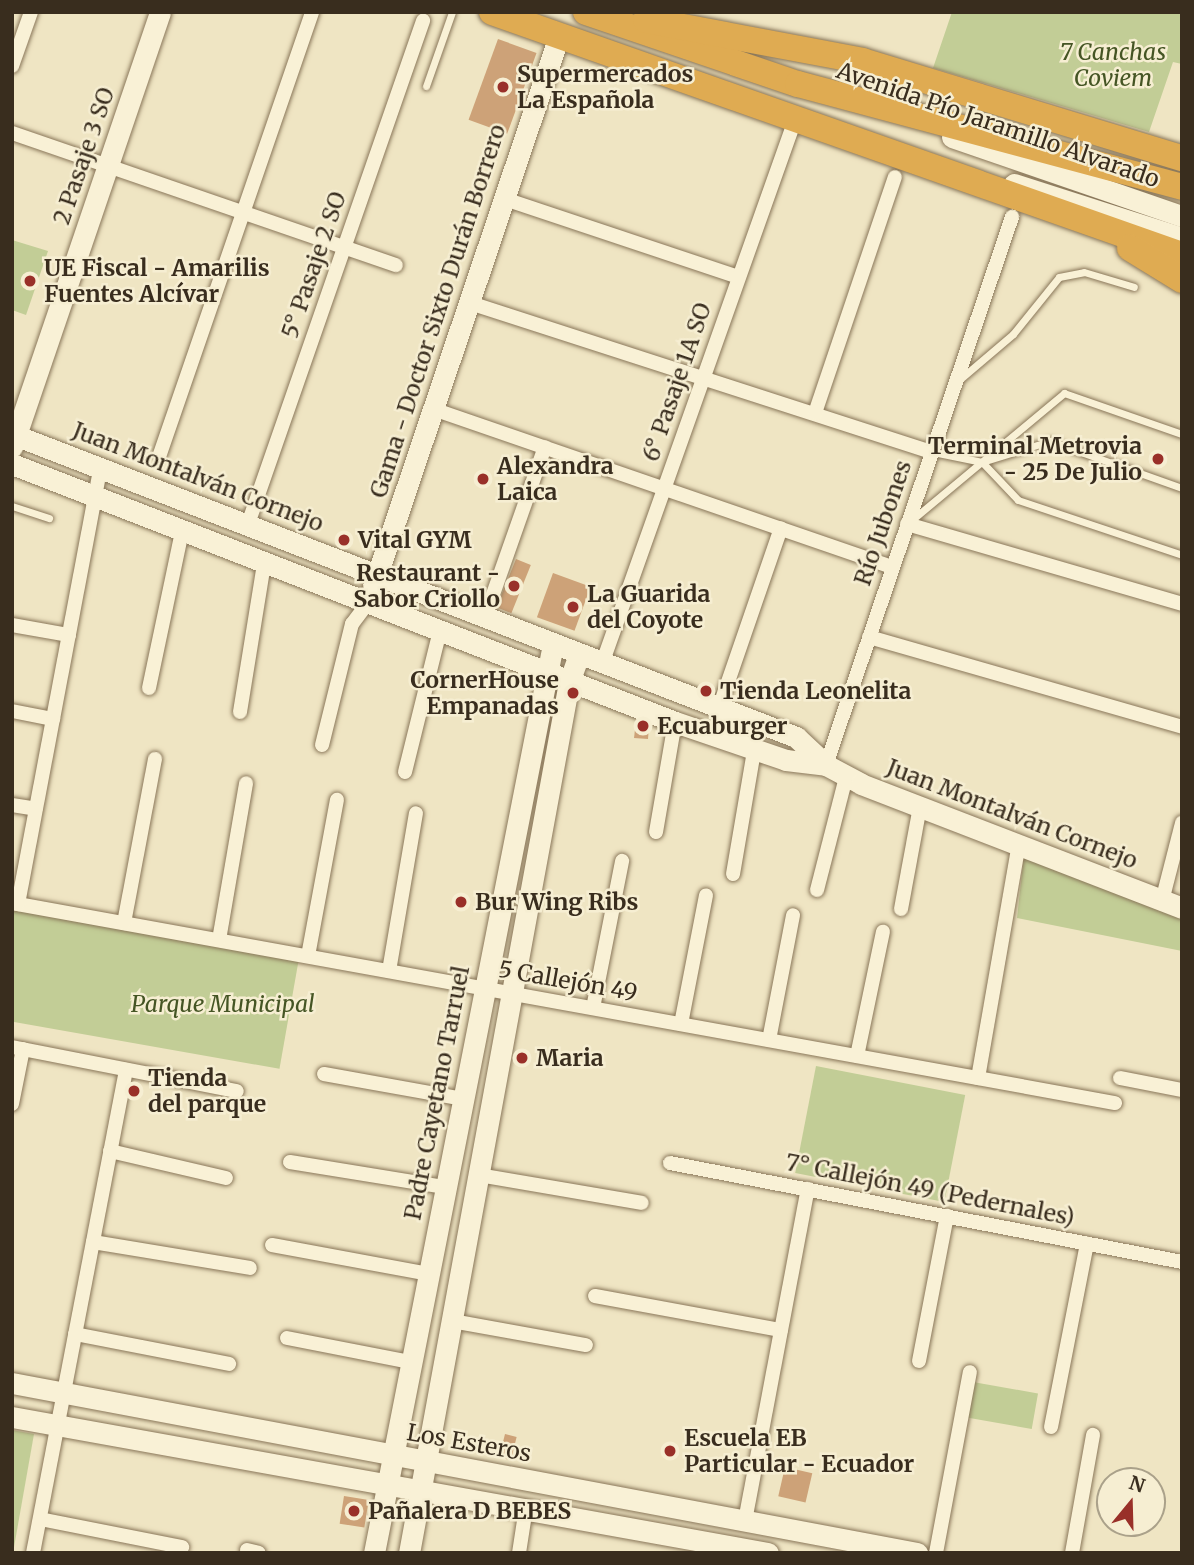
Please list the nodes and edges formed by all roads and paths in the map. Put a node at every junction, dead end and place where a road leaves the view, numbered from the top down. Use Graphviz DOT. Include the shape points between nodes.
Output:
graph roads {
  1 [pos="31,12"];
  2 [pos="160,12"];
  3 [pos="312,12"];
  4 [pos="452,12"];
  5 [pos="492,12"];
  6 [pos="586,12"];
  7 [pos="423,21"];
  8 [pos="559,36"];
  9 [pos="12,66"];
  10 [pos="797,84"];
  11 [pos="426,86"];
  12 [pos="796,117"];
  13 [pos="12,133"];
  14 [pos="1182,158"];
  15 [pos="923,161"];
  16 [pos="109,166"];
  17 [pos="895,177"];
  18 [pos="1182,187"];
  19 [pos="502,198"];
  20 [pos="1015,206"];
  21 [pos="243,212"];
  22 [pos="1180,236"];
  23 [pos="344,247"];
  24 [pos="396,265"];
  25 [pos="738,277"];
  26 [pos="1182,280"];
  27 [pos="1134,287"];
  28 [pos="467,302"];
  29 [pos="701,379"];
  30 [pos="956,383"];
  31 [pos="433,409"];
  32 [pos="815,412"];
  33 [pos="1182,434"];
  34 [pos="14,439"];
  35 [pos="545,447"];
  36 [pos="932,452"];
  37 [pos="160,454"];
  38 [pos="982,461"];
  39 [pos="12,464"];
  40 [pos="100,467"];
  41 [pos="664,488"];
  42 [pos="1182,488"];
  43 [pos="94,496"];
  44 [pos="12,506"];
  45 [pos="49,518"];
  46 [pos="248,524"];
  47 [pos="907,524"];
  48 [pos="781,528"];
  49 [pos="182,531"];
  50 [pos="1182,555"];
  51 [pos="264,563"];
  52 [pos="892,567"];
  53 [pos="378,574"];
  54 [pos="368,603"];
  55 [pos="1182,604"];
  56 [pos="485,617"];
  57 [pos="12,625"];
  58 [pos="440,631"];
  59 [pos="69,635"];
  60 [pos="869,638"];
  61 [pos="553,644"];
  62 [pos="579,654"];
  63 [pos="602,664"];
  64 [pos="547,673"];
  65 [pos="569,682"];
  66 [pos="149,688"];
  67 [pos="719,708"];
  68 [pos="12,711"];
  69 [pos="240,712"];
  70 [pos="53,719"];
  71 [pos="675,722"];
  72 [pos="1182,727"];
  73 [pos="322,745"];
  74 [pos="754,751"];
  75 [pos="155,759"];
  76 [pos="826,765"];
  77 [pos="405,772"];
  78 [pos="846,777"];
  79 [pos="246,783"];
  80 [pos="337,800"];
  81 [pos="12,805"];
  82 [pos="920,806"];
  83 [pos="36,809"];
  84 [pos="416,813"];
  85 [pos="1182,824"];
  86 [pos="656,832"];
  87 [pos="1019,843"];
  88 [pos="622,861"];
  89 [pos="733,874"];
  90 [pos="817,890"];
  91 [pos="706,895"];
  92 [pos="1162,901"];
  93 [pos="15,903"];
  94 [pos="1182,908"];
  95 [pos="901,909"];
  96 [pos="793,915"];
  97 [pos="124,923"];
  98 [pos="883,932"];
  99 [pos="219,940"];
  100 [pos="309,957"];
  101 [pos="389,971"];
  102 [pos="485,989"];
  103 [pos="512,993"];
  104 [pos="593,1008"];
  105 [pos="681,1024"];
  106 [pos="769,1040"];
  107 [pos="18,1048"];
  108 [pos="857,1056"];
  109 [pos="126,1070"];
  110 [pos="324,1074"];
  111 [pos="978,1078"];
  112 [pos="1120,1078"];
  113 [pos="1182,1090"];
  114 [pos="237,1091"];
  115 [pos="463,1099"];
  116 [pos="1115,1103"];
  117 [pos="12,1104"];
  118 [pos="110,1151"];
  119 [pos="289,1162"];
  120 [pos="670,1163"];
  121 [pos="479,1175"];
  122 [pos="226,1178"];
  123 [pos="445,1187"];
  124 [pos="808,1189"];
  125 [pos="642,1203"];
  126 [pos="947,1216"];
  127 [pos="93,1242"];
  128 [pos="1087,1244"];
  129 [pos="272,1245"];
  130 [pos="1182,1262"];
  131 [pos="250,1268"];
  132 [pos="428,1274"];
  133 [pos="595,1296"];
  134 [pos="452,1321"];
  135 [pos="781,1331"];
  136 [pos="75,1334"];
  137 [pos="287,1338"];
  138 [pos="586,1345"];
  139 [pos="919,1361"];
  140 [pos="411,1362"];
  141 [pos="229,1364"];
  142 [pos="970,1371"];
  143 [pos="12,1383"];
  144 [pos="64,1393"];
  145 [pos="12,1417"];
  146 [pos="58,1425"];
  147 [pos="1051,1427"];
  148 [pos="1093,1435"];
  149 [pos="392,1455"];
  150 [pos="427,1462"];
  151 [pos="387,1482"];
  152 [pos="422,1489"];
  153 [pos="526,1508"];
  154 [pos="40,1519"];
  155 [pos="745,1521"];
  156 [pos="181,1547"];
  157 [pos="713,1548"];
  158 [pos="33,1553"];
  159 [pos="374,1553"];
  160 [pos="409,1553"];
  161 [pos="519,1553"];
  162 [pos="768,1553"];
  163 [pos="917,1553"];
  164 [pos="936,1553"];
  165 [pos="1072,1553"];
  1 -- 9 [label="street"];
  2 -- 16 [label="street, 2 Pasaje 3 SO"];
  3 -- 21 [label="street"];
  4 -- 11 [label="lane"];
  5 -- 8 [label="highway"];
  6 -- 10 [label="highway"];
  6 -- 14 [label="highway" via="760,38 862,61"];
  7 -- 23 [label="street, 5° Pasaje 2 SO"];
  8 -- 12 [label="highway"];
  8 -- 19 [label="street, Gama - Doctor Sixto Durán Borrero"];
  10 -- 18 [label="highway"];
  10 -- 22 [label="street, Avenida Pío Jaramillo Alvarado"];
  12 -- 15 [label="highway"];
  12 -- 25 [label="street, 6° Pasaje 1A SO"];
  13 -- 16 [label="street"];
  15 -- 20 [label="highway"];
  15 -- 22 [label="street, Avenida Pío Jaramillo Alvarado" via="1065,198"];
  16 -- 21 [label="street"];
  16 -- 34 [label="street, 2 Pasaje 3 SO"];
  17 -- 32 [label="street"];
  19 -- 25 [label="street"];
  19 -- 28 [label="street, Gama - Doctor Sixto Durán Borrero"];
  20 -- 22 [label="highway"];
  20 -- 26 [label="highway" via="1133,250"];
  20 -- 30 [label="street, Río Jubones"];
  21 -- 23 [label="street"];
  21 -- 37 [label="street"];
  23 -- 24 [label="street"];
  23 -- 46 [label="street, 5° Pasaje 2 SO"];
  25 -- 29 [label="street, 6° Pasaje 1A SO"];
  27 -- 30 [label="lane" via="1084,272 1059,277 1013,334"];
  28 -- 29 [label="street"];
  28 -- 31 [label="street, Gama - Doctor Sixto Durán Borrero"];
  29 -- 32 [label="street"];
  29 -- 41 [label="street, 6° Pasaje 1A SO"];
  30 -- 36 [label="street, Río Jubones"];
  31 -- 35 [label="street"];
  31 -- 53 [label="street, Gama - Doctor Sixto Durán Borrero"];
  32 -- 36 [label="street"];
  33 -- 38 [label="lane" via="1064,393"];
  34 -- 40 [label="street, Juan Montalván Cornejo"];
  35 -- 41 [label="street"];
  35 -- 56 [label="street"];
  36 -- 38 [label="lane"];
  36 -- 47 [label="street, Río Jubones"];
  38 -- 42 [label="lane" via="1050,441"];
  38 -- 47 [label="lane"];
  38 -- 50 [label="lane" via="1018,500"];
  39 -- 43 [label="street, Juan Montalván Cornejo"];
  40 -- 43 [label="street"];
  40 -- 46 [label="street, Juan Montalván Cornejo"];
  41 -- 48 [label="street"];
  41 -- 63 [label="street, 6° Pasaje 1A SO"];
  43 -- 49 [label="street, Juan Montalván Cornejo"];
  43 -- 59 [label="street"];
  44 -- 45 [label="lane"];
  46 -- 53 [label="street, Juan Montalván Cornejo"];
  47 -- 52 [label="street, Río Jubones"];
  47 -- 55 [label="street"];
  48 -- 52 [label="street"];
  48 -- 67 [label="street"];
  49 -- 51 [label="street, Juan Montalván Cornejo"];
  49 -- 66 [label="street"];
  51 -- 54 [label="street, Juan Montalván Cornejo"];
  51 -- 69 [label="street"];
  52 -- 60 [label="street, Río Jubones"];
  53 -- 54 [label="street, Gama - Doctor Sixto Durán Borrero"];
  53 -- 56 [label="street, Juan Montalván Cornejo"];
  54 -- 58 [label="street, Juan Montalván Cornejo"];
  54 -- 73 [label="street" via="352,624"];
  56 -- 61 [label="street, Juan Montalván Cornejo"];
  57 -- 59 [label="street"];
  58 -- 64 [label="street, Juan Montalván Cornejo"];
  58 -- 77 [label="street"];
  59 -- 70 [label="street"];
  60 -- 72 [label="street"];
  60 -- 76 [label="street, Río Jubones"];
  61 -- 62 [label="street, Juan Montalván Cornejo"];
  61 -- 64 [label="street, Padre Cayetano Tarruel"];
  62 -- 63 [label="street, Juan Montalván Cornejo"];
  62 -- 65 [label="street"];
  63 -- 67 [label="street, Juan Montalván Cornejo"];
  64 -- 65 [label="street, Juan Montalván Cornejo"];
  64 -- 102 [label="street, Padre Cayetano Tarruel"];
  65 -- 71 [label="street, Juan Montalván Cornejo"];
  65 -- 103 [label="street"];
  67 -- 76 [label="street, Juan Montalván Cornejo" via="796,737"];
  68 -- 70 [label="street"];
  70 -- 83 [label="street"];
  71 -- 74 [label="street, Juan Montalván Cornejo"];
  71 -- 86 [label="street"];
  74 -- 76 [label="street, Juan Montalván Cornejo" via="786,761"];
  74 -- 89 [label="street"];
  75 -- 97 [label="street"];
  76 -- 78 [label="street, Juan Montalván Cornejo"];
  78 -- 82 [label="street, Juan Montalván Cornejo"];
  78 -- 90 [label="street"];
  79 -- 99 [label="street"];
  80 -- 100 [label="street"];
  81 -- 83 [label="street"];
  82 -- 87 [label="street, Juan Montalván Cornejo"];
  82 -- 95 [label="street"];
  83 -- 93 [label="street"];
  84 -- 101 [label="street"];
  85 -- 92 [label="street"];
  87 -- 92 [label="street, Juan Montalván Cornejo"];
  87 -- 111 [label="street"];
  88 -- 104 [label="street"];
  91 -- 105 [label="street"];
  92 -- 94 [label="street, Juan Montalván Cornejo"];
  93 -- 97 [label="street, 5 Callejón 49"];
  96 -- 106 [label="street"];
  97 -- 99 [label="street, 5 Callejón 49"];
  98 -- 108 [label="street"];
  99 -- 100 [label="street, 5 Callejón 49"];
  100 -- 101 [label="street, 5 Callejón 49"];
  101 -- 102 [label="street, 5 Callejón 49"];
  102 -- 103 [label="street, 5 Callejón 49"];
  102 -- 115 [label="street, Padre Cayetano Tarruel"];
  103 -- 104 [label="street, 5 Callejón 49"];
  103 -- 121 [label="street"];
  104 -- 105 [label="street, 5 Callejón 49"];
  105 -- 106 [label="street, 5 Callejón 49"];
  106 -- 108 [label="street, 5 Callejón 49"];
  107 -- 109 [label="street"];
  107 -- 117 [label="street"];
  108 -- 111 [label="street, 5 Callejón 49"];
  109 -- 114 [label="street"];
  109 -- 118 [label="street"];
  110 -- 115 [label="street"];
  111 -- 116 [label="street, 5 Callejón 49"];
  112 -- 113 [label="street"];
  115 -- 123 [label="street, Padre Cayetano Tarruel"];
  118 -- 122 [label="street"];
  118 -- 127 [label="street"];
  119 -- 123 [label="street"];
  120 -- 124 [label="street, 7° Callejón 49 (Pedernales)"];
  121 -- 125 [label="street"];
  121 -- 134 [label="street"];
  123 -- 132 [label="street, Padre Cayetano Tarruel"];
  124 -- 126 [label="street, 7° Callejón 49 (Pedernales)"];
  124 -- 135 [label="street"];
  126 -- 128 [label="street, 7° Callejón 49 (Pedernales)"];
  126 -- 139 [label="street"];
  127 -- 131 [label="street"];
  127 -- 136 [label="street"];
  128 -- 130 [label="street, 7° Callejón 49 (Pedernales)"];
  128 -- 147 [label="street"];
  129 -- 132 [label="street"];
  132 -- 140 [label="street, Padre Cayetano Tarruel"];
  133 -- 135 [label="street"];
  134 -- 138 [label="street"];
  134 -- 150 [label="street"];
  135 -- 155 [label="street"];
  136 -- 141 [label="street"];
  136 -- 144 [label="street"];
  137 -- 140 [label="street"];
  140 -- 149 [label="street, Padre Cayetano Tarruel"];
  142 -- 164 [label="street"];
  143 -- 144 [label="street, Los Esteros"];
  144 -- 146 [label="street"];
  144 -- 149 [label="street, Los Esteros"];
  145 -- 146 [label="street"];
  146 -- 151 [label="street"];
  146 -- 154 [label="street"];
  148 -- 165 [label="street"];
  149 -- 150 [label="street, Los Esteros"];
  149 -- 151 [label="street, Padre Cayetano Tarruel"];
  150 -- 152 [label="street"];
  150 -- 155 [label="street, Los Esteros"];
  151 -- 152 [label="street"];
  151 -- 159 [label="street, Padre Cayetano Tarruel"];
  152 -- 153 [label="street"];
  152 -- 160 [label="street"];
  153 -- 157 [label="street"];
  153 -- 161 [label="street"];
  154 -- 156 [label="street"];
  154 -- 158 [label="street"];
  155 -- 163 [label="street, Los Esteros"];
  157 -- 162 [label="street"];
}
